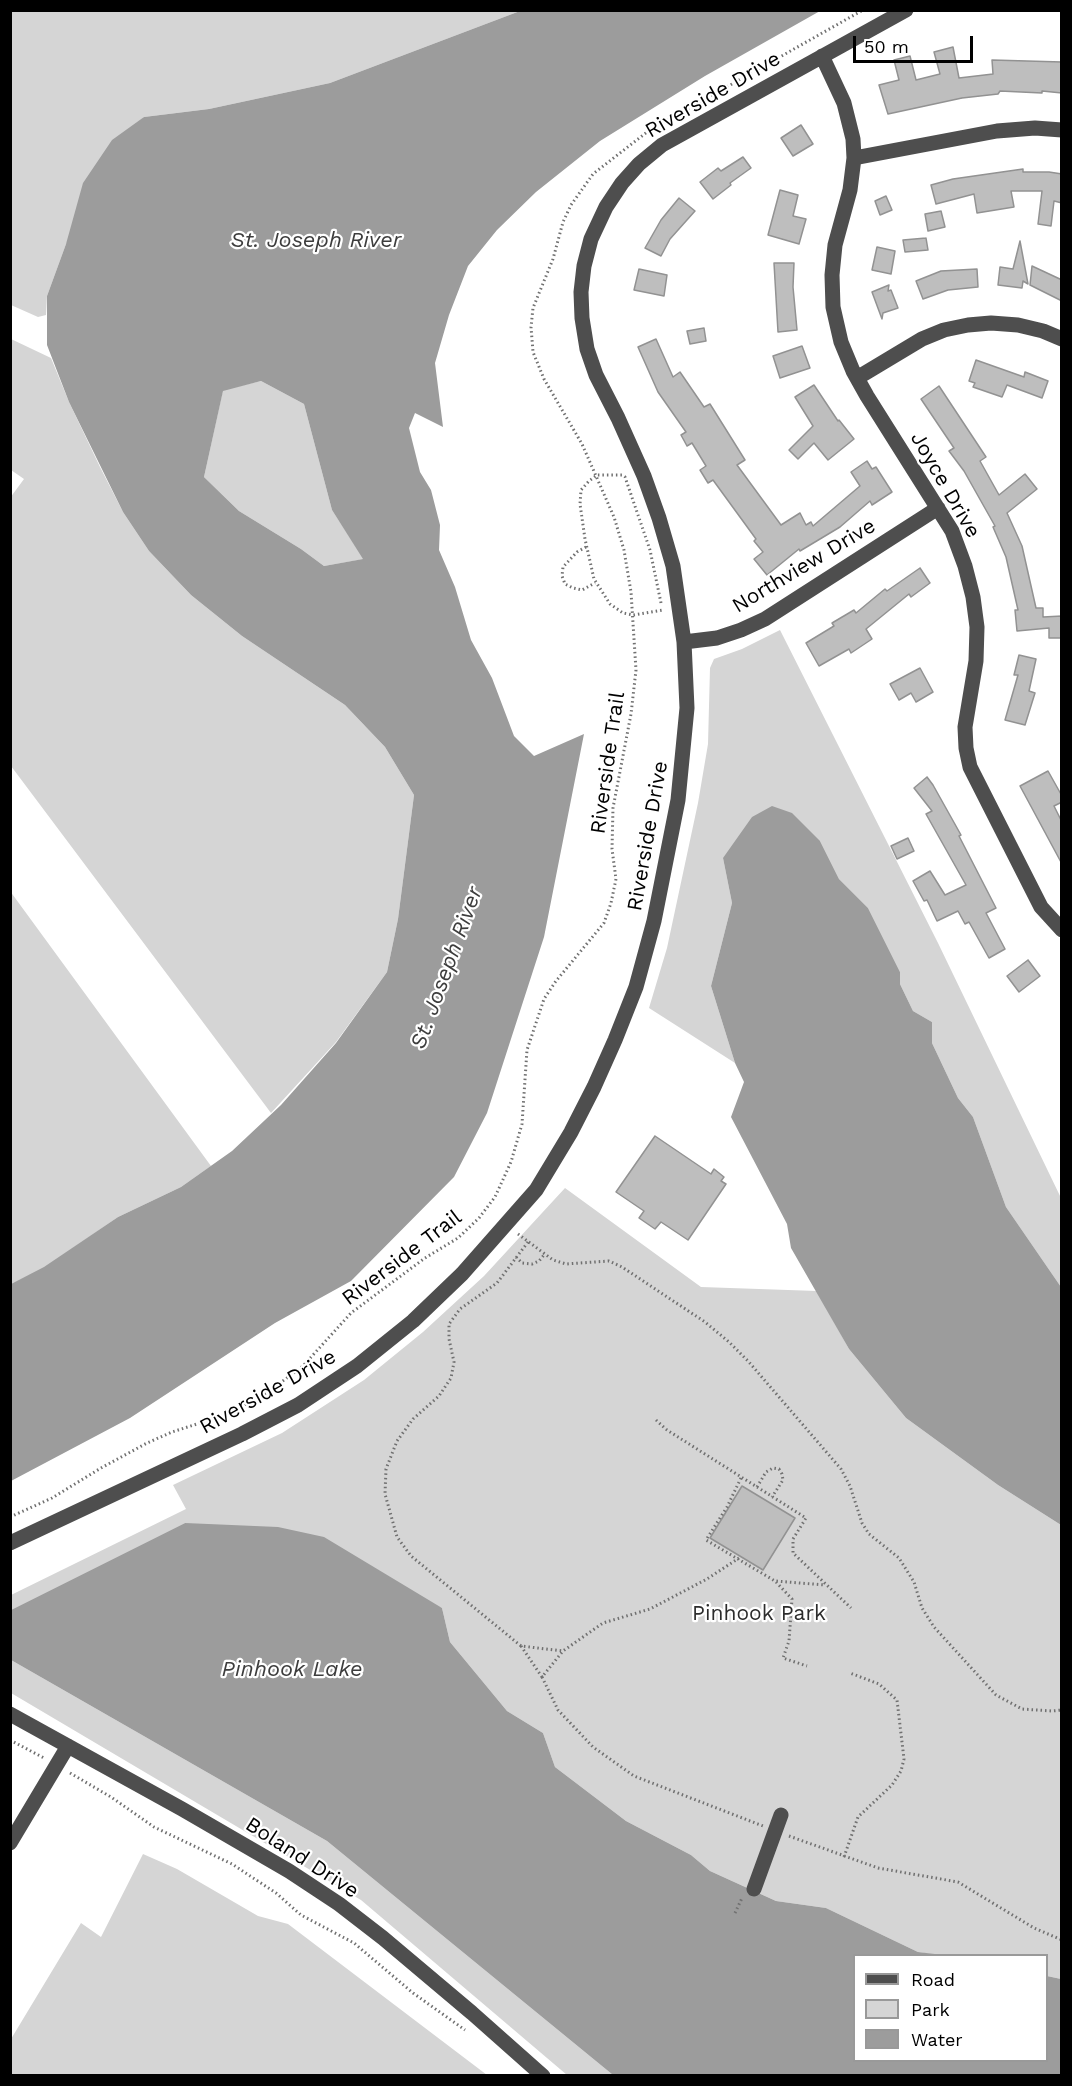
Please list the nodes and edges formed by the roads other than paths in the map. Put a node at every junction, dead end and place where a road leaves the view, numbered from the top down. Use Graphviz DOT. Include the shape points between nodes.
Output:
graph roads {
  1 [pos="906,10"];
  2 [pos="822,56"];
  3 [pos="1062,130"];
  4 [pos="854,158"];
  5 [pos="1062,339"];
  6 [pos="857,378"];
  7 [pos="938,508"];
  8 [pos="684,642"];
  9 [pos="1062,930"];
  10 [pos="10,1543"];
  11 [pos="10,1714"];
  12 [pos="68,1746"];
  13 [pos="781,1815"];
  14 [pos="10,1843"];
  15 [pos="754,1889"];
  16 [pos="543,2076"];
  1 -- 2 [label="street, Riverside Drive"];
  2 -- 4 [label="street, Joyce Drive" via="844,103 854,139"];
  2 -- 8 [label="street, Riverside Drive" via="662,146 639,164 606,207 584,266 581,301 587,349 659,518 673,566"];
  3 -- 4 [label="street" via="997,131"];
  4 -- 6 [label="street, Joyce Drive" via="832,276 833,307 841,342"];
  5 -- 6 [label="street" via="1018,326 968,325 922,339"];
  6 -- 7 [label="street, Joyce Drive"];
  7 -- 8 [label="street, Northview Drive" via="765,619 717,638"];
  7 -- 9 [label="street, Joyce Drive" via="965,566 977,627 976,661 965,727 970,767 1041,907"];
  8 -- 10 [label="street, Riverside Drive" via="687,708 678,800 654,921 636,987 598,1078 536,1190 462,1274 413,1322 357,1366 297,1405 242,1434"];
  11 -- 12 [label="street, Boland Drive"];
  12 -- 14 [label="street"];
  12 -- 16 [label="street, Boland Drive" via="289,1871 339,1904 464,2005"];
  13 -- 15 [label="street"];
}
